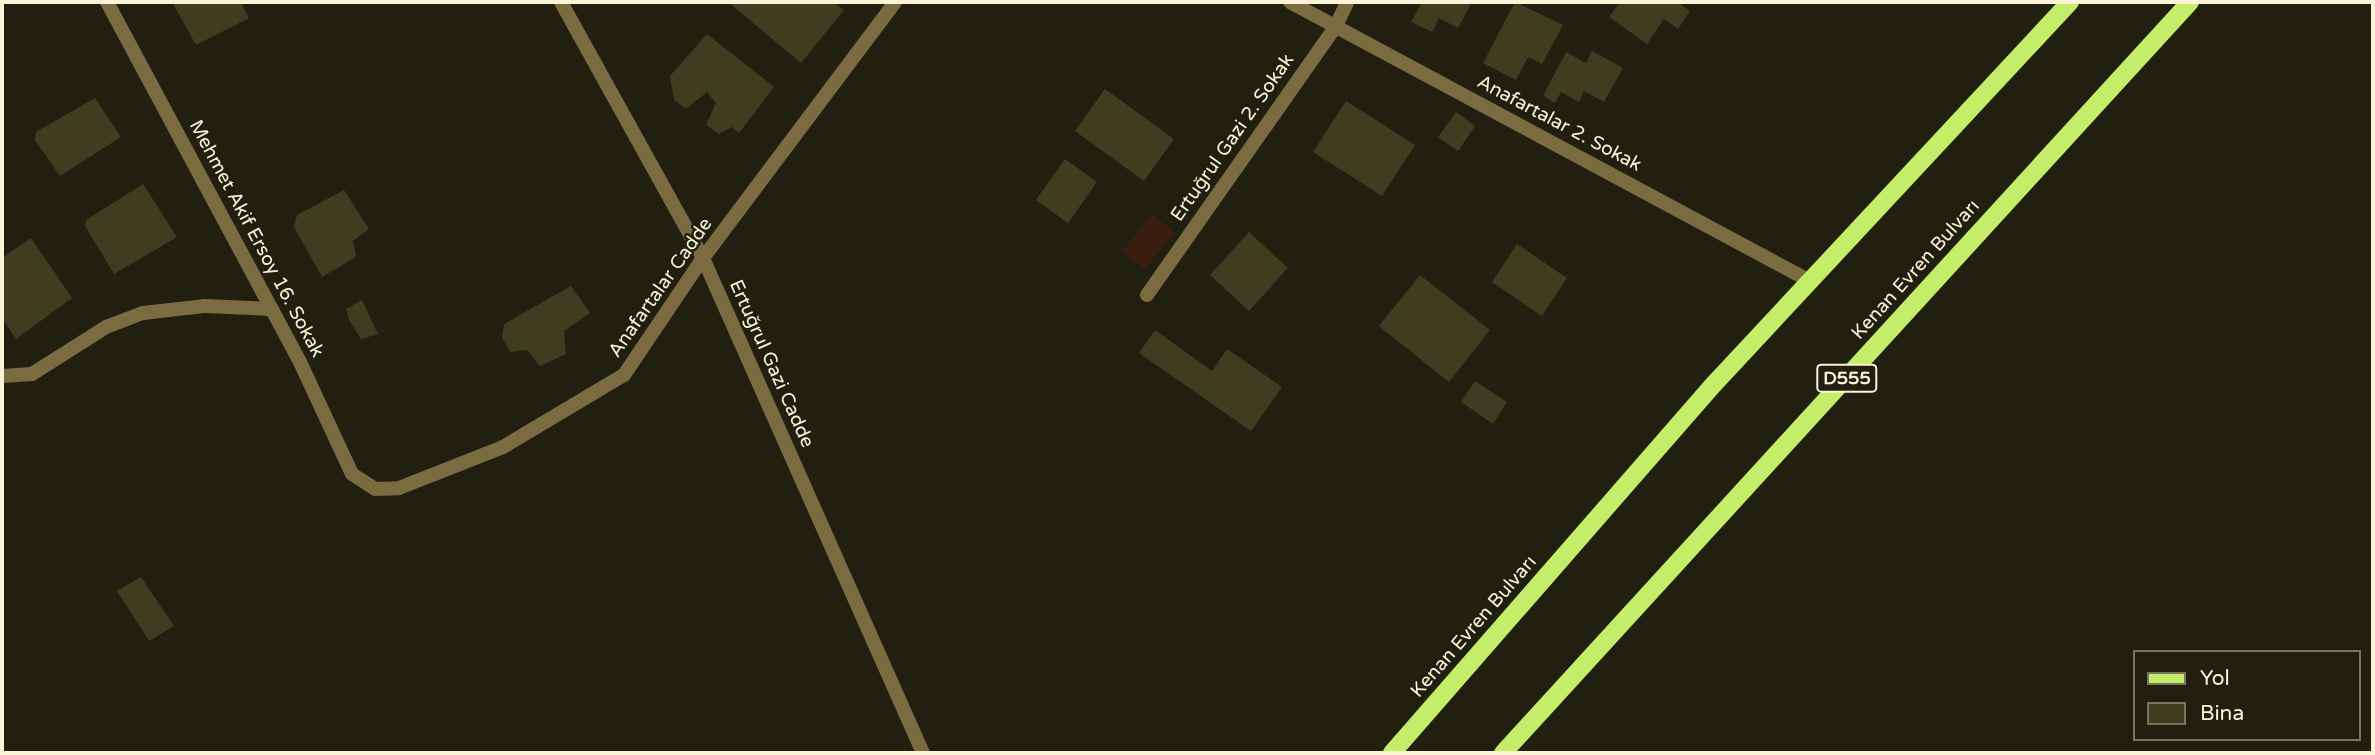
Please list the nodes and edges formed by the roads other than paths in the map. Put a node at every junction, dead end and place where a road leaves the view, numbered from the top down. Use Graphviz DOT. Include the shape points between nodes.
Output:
graph roads {
  1 [pos="107,2"];
  2 [pos="561,2"];
  3 [pos="895,2"];
  4 [pos="1290,2"];
  5 [pos="1348,2"];
  6 [pos="2070,2"];
  7 [pos="2190,2"];
  8 [pos="1336,26"];
  9 [pos="703,258"];
  10 [pos="1810,281"];
  11 [pos="1147,295"];
  12 [pos="272,309"];
  13 [pos="2,376"];
  14 [pos="375,489"];
  15 [pos="923,753"];
  16 [pos="1392,753"];
  17 [pos="1503,753"];
  1 -- 12 [label="street, Mehmet Akif Ersoy 16. Sokak"];
  2 -- 9 [label="street, Ertuğrul Gazi Cadde"];
  3 -- 9 [label="street, Anafartalar Cadde"];
  4 -- 8 [label="street, Anafartalar 2. Sokak"];
  5 -- 8 [label="street, Ertuğrul Gazi 2. Sokak"];
  6 -- 10 [label="main road, Kenan Evren Bulvarı"];
  7 -- 17 [label="main road, Kenan Evren Bulvarı / D555"];
  8 -- 10 [label="street, Anafartalar 2. Sokak"];
  8 -- 11 [label="street, Ertuğrul Gazi 2. Sokak"];
  9 -- 14 [label="street, Anafartalar Cadde" via="624,375 503,447 399,488"];
  9 -- 15 [label="street, Ertuğrul Gazi Cadde"];
  10 -- 16 [label="main road, Kenan Evren Bulvarı" via="1714,384"];
  12 -- 13 [label="street" via="204,306 144,313 106,327 33,374"];
  12 -- 14 [label="street, Mehmet Akif Ersoy 16. Sokak" via="352,474"];
}
